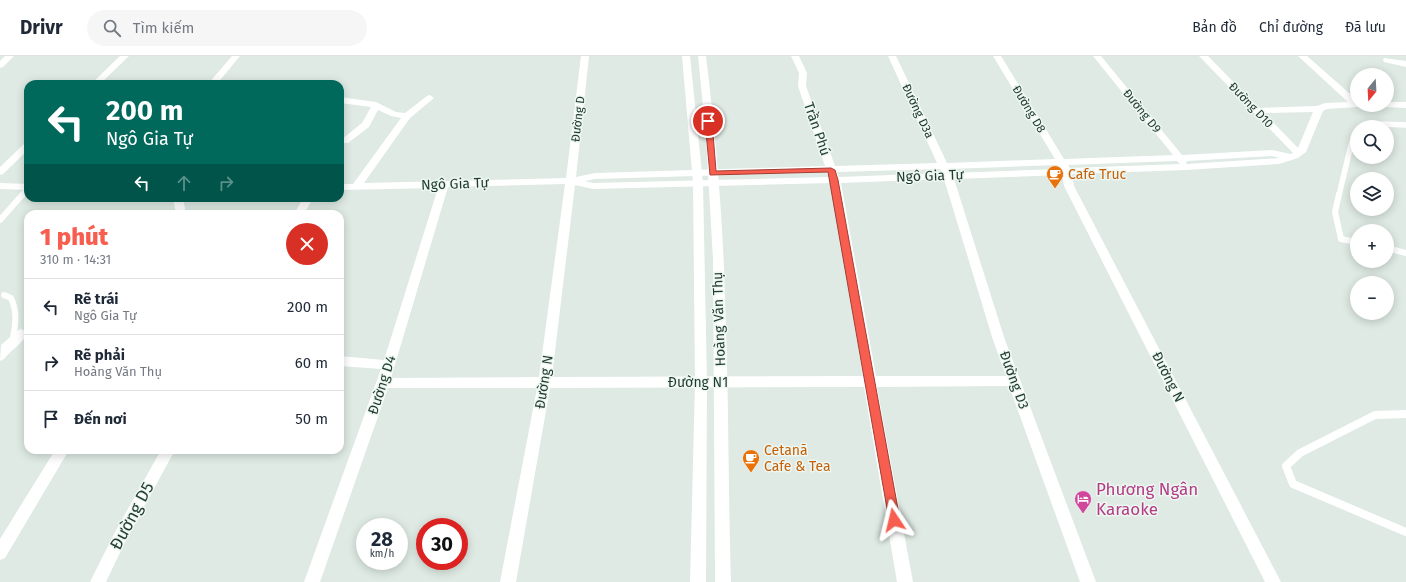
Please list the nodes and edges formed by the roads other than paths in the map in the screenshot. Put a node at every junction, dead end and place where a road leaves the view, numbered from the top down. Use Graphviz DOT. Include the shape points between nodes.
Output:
graph roads {
  1 [pos="10,56"];
  2 [pos="125,56"];
  3 [pos="236,56"];
  4 [pos="585,56"];
  5 [pos="686,56"];
  6 [pos="702,56"];
  7 [pos="795,56"];
  8 [pos="892,56"];
  9 [pos="997,56"];
  10 [pos="1097,56"];
  11 [pos="1203,56"];
  12 [pos="1302,56"];
  13 [pos="1387,60"];
  14 [pos="1406,64"];
  15 [pos="0,65"];
  16 [pos="99,80"];
  17 [pos="215,80"];
  18 [pos="705,82"];
  19 [pos="689,83"];
  20 [pos="430,98"];
  21 [pos="1350,98"];
  22 [pos="344,100"];
  23 [pos="1350,104"];
  24 [pos="376,105"];
  25 [pos="1394,105"];
  26 [pos="1406,105"];
  27 [pos="1319,109"];
  28 [pos="1258,111"];
  29 [pos="407,116"];
  30 [pos="708,121"];
  31 [pos="693,122"];
  32 [pos="1394,125"];
  33 [pos="1406,125"];
  34 [pos="345,141"];
  35 [pos="24,149"];
  36 [pos="1350,149"];
  37 [pos="1294,156"];
  38 [pos="1180,158"];
  39 [pos="1064,167"];
  40 [pos="1186,167"];
  41 [pos="946,171"];
  42 [pos="0,172"];
  43 [pos="833,175"];
  44 [pos="698,178"];
  45 [pos="714,178"];
  46 [pos="570,181"];
  47 [pos="444,185"];
  48 [pos="0,186"];
  49 [pos="344,187"];
  50 [pos="356,187"];
  51 [pos="24,188"];
  52 [pos="24,193"];
  53 [pos="0,220"];
  54 [pos="1350,241"];
  55 [pos="699,247"];
  56 [pos="717,247"];
  57 [pos="1394,250"];
  58 [pos="1406,253"];
  59 [pos="4,295"];
  60 [pos="700,300"];
  61 [pos="719,300"];
  62 [pos="21,334"];
  63 [pos="0,340"];
  64 [pos="0,356"];
  65 [pos="344,361"];
  66 [pos="389,365"];
  67 [pos="1014,381"];
  68 [pos="544,382"];
  69 [pos="701,382"];
  70 [pos="721,382"];
  71 [pos="870,382"];
  72 [pos="383,383"];
  73 [pos="1406,414"];
  74 [pos="60,454"];
  75 [pos="166,454"];
  76 [pos="699,486"];
  77 [pos="721,486"];
  78 [pos="1406,532"];
  79 [pos="0,553"];
  80 [pos="98,582"];
  81 [pos="312,582"];
  82 [pos="508,582"];
  83 [pos="698,582"];
  84 [pos="723,582"];
  85 [pos="905,582"];
  86 [pos="1088,582"];
  87 [pos="1272,582"];
  1 -- 15 [label="street"];
  2 -- 16 [label="street"];
  3 -- 17 [label="street"];
  4 -- 46 [label="street, Đường D"];
  5 -- 19 [label="street, Hoàng Văn Thụ"];
  6 -- 18 [label="street, Hoàng Văn Thụ"];
  7 -- 43 [label="street, Trần Phú" via="803,73 802,86"];
  8 -- 41 [label="street, Đường D3a"];
  9 -- 39 [label="street, Đường D8"];
  10 -- 38 [label="street, Đường D9"];
  11 -- 28 [label="street, Đường D10"];
  12 -- 21 [label="street"];
  13 -- 14 [label="street"];
  18 -- 19 [label="street"];
  18 -- 30 [label="street, Hoàng Văn Thụ"];
  19 -- 31 [label="street, Hoàng Văn Thụ"];
  20 -- 29 [label="street"];
  22 -- 24 [label="street"];
  23 -- 27 [label="street" via="1325,106"];
  24 -- 29 [label="street" via="394,114"];
  24 -- 34 [label="street" via="366,125"];
  25 -- 26 [label="street"];
  27 -- 28 [label="street"];
  27 -- 37 [label="street"];
  28 -- 37 [label="street, Đường D10"];
  29 -- 50 [label="street"];
  30 -- 31 [label="street"];
  30 -- 45 [label="street, Hoàng Văn Thụ"];
  31 -- 44 [label="street, Hoàng Văn Thụ"];
  32 -- 33 [label="lane"];
  35 -- 42 [label="street"];
  36 -- 54 [label="lane" via="1335,212 1341,239"];
  37 -- 38 [label="street, Ngô Gia Tự" via="1272,153"];
  37 -- 40 [label="street, Ngô Gia Tự" via="1279,162"];
  38 -- 39 [label="street, Ngô Gia Tự"];
  38 -- 40 [label="street, Đường D9"];
  39 -- 40 [label="street, Ngô Gia Tự"];
  39 -- 41 [label="street, Ngô Gia Tự"];
  39 -- 87 [label="street, Đường N" via="1069,186"];
  41 -- 43 [label="street, Ngô Gia Tự"];
  41 -- 67 [label="street, Đường D3"];
  43 -- 45 [label="street, Ngô Gia Tự"];
  43 -- 71 [label="street, Trần Phú"];
  44 -- 45 [label="street, Ngô Gia Tự"];
  44 -- 46 [label="street, Ngô Gia Tự" via="593,186"];
  44 -- 55 [label="street, Hoàng Văn Thụ"];
  45 -- 56 [label="street, Hoàng Văn Thụ"];
  46 -- 47 [label="street, Ngô Gia Tự"];
  46 -- 68 [label="street, Đường N"];
  47 -- 50 [label="street, Ngô Gia Tự"];
  47 -- 66 [label="street, Đường D4"];
  48 -- 51 [label="street"];
  49 -- 50 [label="street, Ngô Gia Tự"];
  52 -- 53 [label="lane"];
  55 -- 56 [label="street"];
  55 -- 60 [label="street, Hoàng Văn Thụ"];
  56 -- 61 [label="street, Hoàng Văn Thụ"];
  57 -- 58 [label="lane"];
  59 -- 62 [label="lane" via="11,298 15,306"];
  60 -- 61 [label="street"];
  60 -- 69 [label="street, Hoàng Văn Thụ"];
  61 -- 70 [label="street, Hoàng Văn Thụ"];
  62 -- 63 [label="street"];
  62 -- 64 [label="street"];
  65 -- 66 [label="street"];
  66 -- 72 [label="street, Đường D4"];
  67 -- 71 [label="street, Đường N1"];
  67 -- 86 [label="street, Đường D3"];
  68 -- 69 [label="street, Đường N1"];
  68 -- 72 [label="street, Đường N1"];
  68 -- 82 [label="street, Đường N"];
  69 -- 70 [label="street, Đường N1"];
  69 -- 76 [label="street, Hoàng Văn Thụ"];
  70 -- 71 [label="street, Đường N1"];
  70 -- 77 [label="street, Hoàng Văn Thụ"];
  71 -- 85 [label="street, Trần Phú"];
  72 -- 81 [label="street, Đường D4"];
  73 -- 78 [label="lane" via="1376,415 1300,453 1286,466 1293,484"];
  74 -- 79 [label="street"];
  75 -- 80 [label="street, Đường D5"];
  76 -- 77 [label="street"];
  76 -- 83 [label="street, Hoàng Văn Thụ"];
  77 -- 84 [label="street, Hoàng Văn Thụ"];
}
